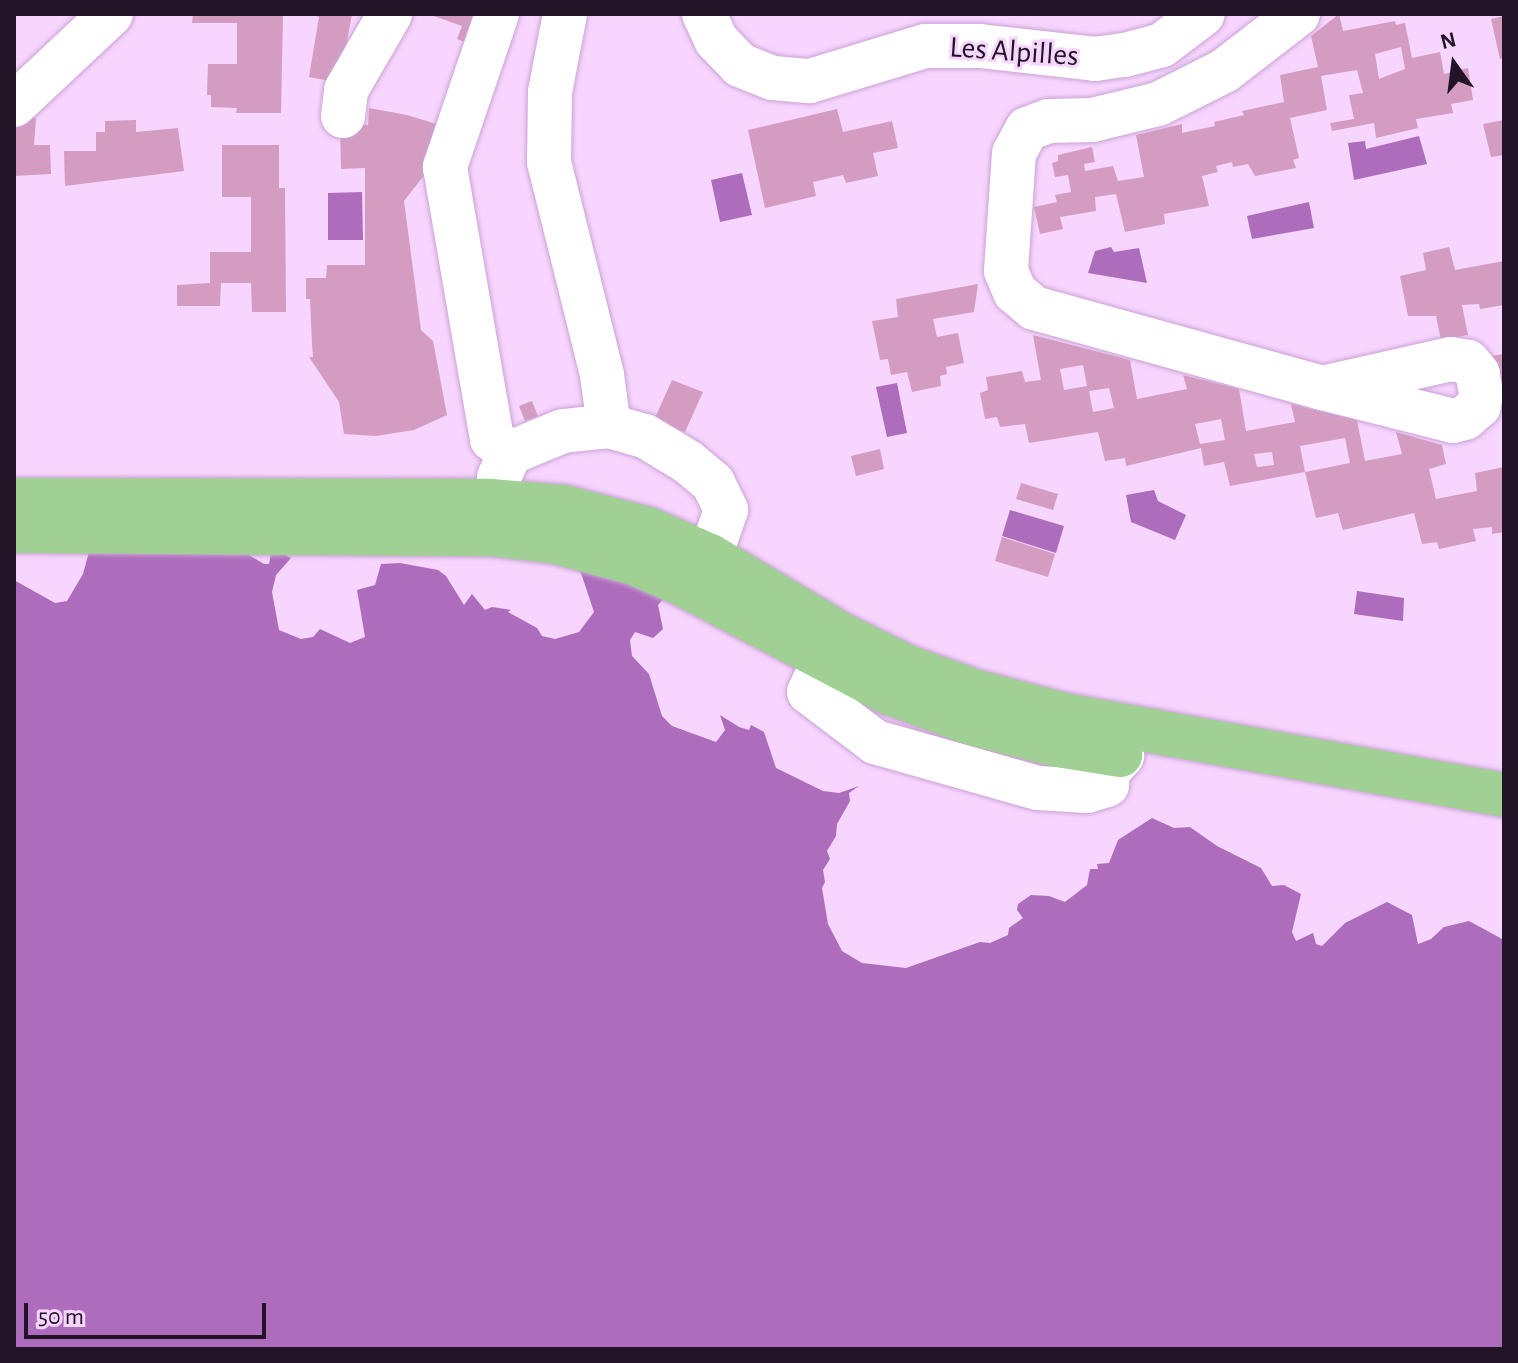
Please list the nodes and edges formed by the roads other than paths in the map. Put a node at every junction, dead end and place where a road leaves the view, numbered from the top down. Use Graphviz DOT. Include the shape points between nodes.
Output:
graph roads {
  1 [pos="111,14"];
  2 [pos="390,14"];
  3 [pos="497,14"];
  4 [pos="565,14"];
  5 [pos="704,14"];
  6 [pos="1203,14"];
  7 [pos="1298,14"];
  8 [pos="14,105"];
  9 [pos="343,116"];
  10 [pos="1322,388"];
  11 [pos="609,426"];
  12 [pos="510,453"];
  13 [pos="14,500"];
  14 [pos="490,518"];
  15 [pos="14,531"];
  16 [pos="696,577"];
  17 [pos="1504,795"];
  18 [pos="1504,826"];
  1 -- 8 [label="street"];
  2 -- 9 [label="street" via="346,90"];
  3 -- 12 [label="street" via="445,167 492,439"];
  4 -- 11 [label="street" via="550,92 549,162 602,375"];
  5 -- 6 [label="street, Les Alpilles" via="716,40 740,65 773,78 810,81 925,46 980,46 1095,59 1125,55 1162,45"];
  7 -- 10 [label="street" via="1224,71 1158,104 1027,129 1014,153 1006,271 1015,292 1034,308"];
  11 -- 12 [label="street" via="563,431"];
  11 -- 16 [label="street" via="645,436 713,483 726,510"];
  12 -- 14 [label="street"];
  13 -- 14 [label="main road"];
  14 -- 15 [label="main road"];
  14 -- 16 [label="main road" via="567,545"];
  14 -- 16 [label="main road" via="564,507 648,529"];
  16 -- 17 [label="main road" via="977,692 1064,715"];
  16 -- 18 [label="main road" via="824,660 890,693 971,723 1058,745"];
}
